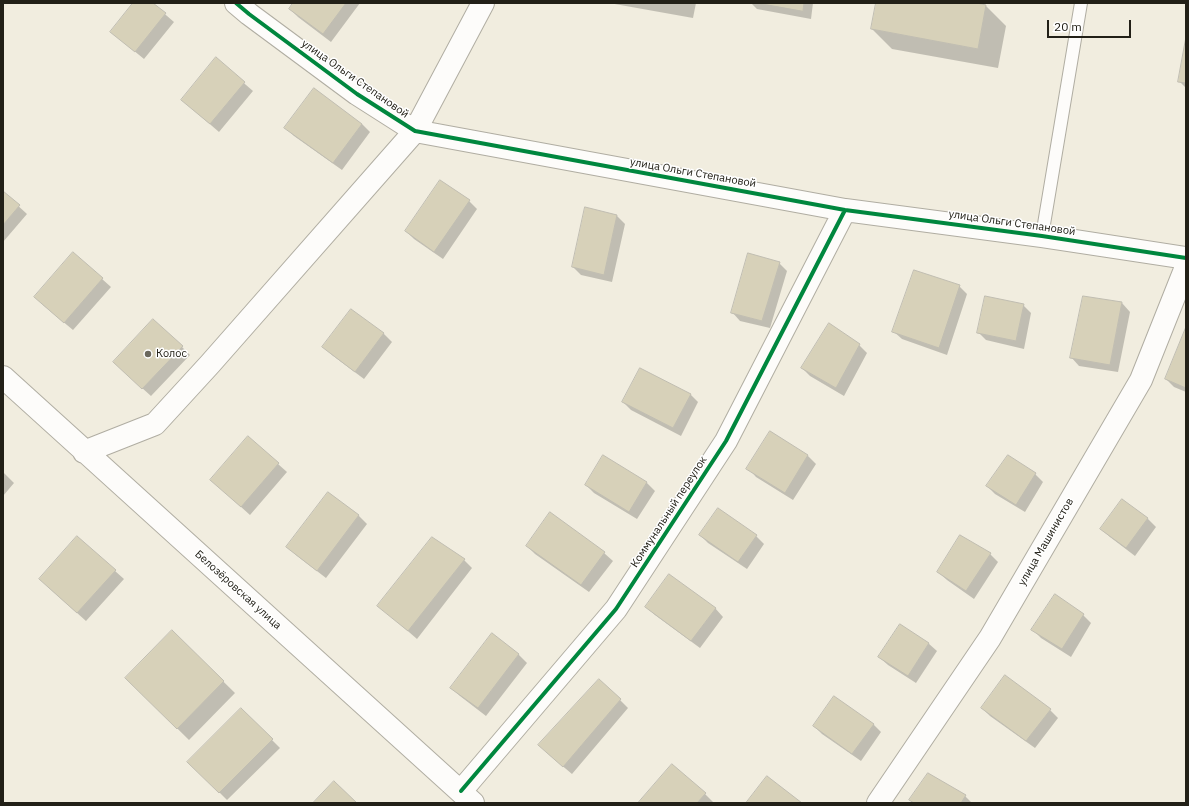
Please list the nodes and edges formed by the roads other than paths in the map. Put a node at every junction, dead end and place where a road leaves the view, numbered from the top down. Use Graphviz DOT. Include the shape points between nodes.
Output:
graph roads {
  1 [pos="236,3"];
  2 [pos="483,3"];
  3 [pos="1081,3"];
  4 [pos="414,131"];
  5 [pos="845,210"];
  6 [pos="1042,236"];
  7 [pos="1186,258"];
  8 [pos="1186,267"];
  9 [pos="3,377"];
  10 [pos="84,452"];
  11 [pos="467,797"];
  12 [pos="878,803"];
  1 -- 4 [label="street, улица Ольги Степановой" via="357,94"];
  2 -- 4 [label="street"];
  3 -- 6 [label="lane"];
  4 -- 5 [label="street, улица Ольги Степановой"];
  4 -- 10 [label="street" via="155,424"];
  5 -- 6 [label="street, улица Ольги Степановой"];
  5 -- 11 [label="street, Коммунальный переулок" via="726,441 616,609"];
  6 -- 7 [label="street, улица Ольги Степановой"];
  8 -- 12 [label="street, улица Машинистов" via="1141,380 990,638"];
  9 -- 10 [label="street, Белозёровская улица"];
  10 -- 11 [label="street, Белозёровская улица"];
}
